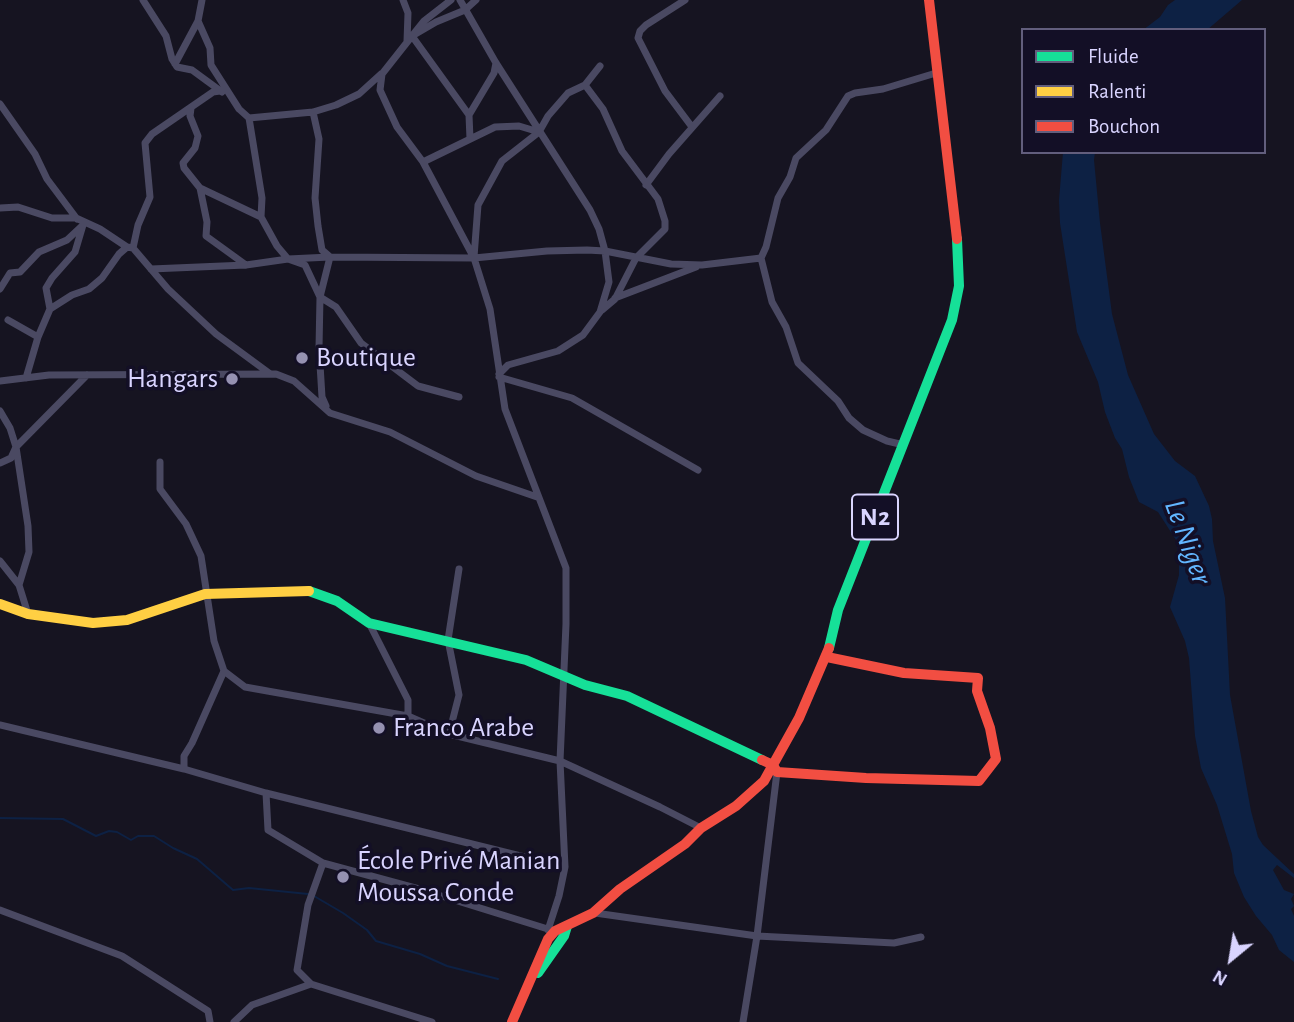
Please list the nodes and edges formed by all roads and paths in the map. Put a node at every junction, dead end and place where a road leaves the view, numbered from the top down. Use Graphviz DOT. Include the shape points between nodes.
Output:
graph roads {
  1 [pos="144,0"];
  2 [pos="202,0"];
  3 [pos="403,0"];
  4 [pos="451,0"];
  5 [pos="460,0"];
  6 [pos="476,0"];
  7 [pos="685,0"];
  8 [pos="929,0"];
  9 [pos="465,10"];
  10 [pos="198,21"];
  11 [pos="412,36"];
  12 [pos="407,46"];
  13 [pos="496,63"];
  14 [pos="175,64"];
  15 [pos="600,66"];
  16 [pos="936,73"];
  17 [pos="382,74"];
  18 [pos="585,85"];
  19 [pos="220,91"];
  20 [pos="230,95"];
  21 [pos="720,96"];
  22 [pos="0,104"];
  23 [pos="191,108"];
  24 [pos="313,111"];
  25 [pos="468,114"];
  26 [pos="249,118"];
  27 [pos="692,127"];
  28 [pos="539,132"];
  29 [pos="470,139"];
  30 [pos="423,162"];
  31 [pos="646,185"];
  32 [pos="200,188"];
  33 [pos="0,208"];
  34 [pos="261,217"];
  35 [pos="76,218"];
  36 [pos="83,225"];
  37 [pos="130,248"];
  38 [pos="605,251"];
  39 [pos="330,257"];
  40 [pos="474,258"];
  41 [pos="636,258"];
  42 [pos="761,258"];
  43 [pos="288,259"];
  44 [pos="246,265"];
  45 [pos="702,265"];
  46 [pos="151,269"];
  47 [pos="0,289"];
  48 [pos="320,297"];
  49 [pos="615,299"];
  50 [pos="50,309"];
  51 [pos="600,312"];
  52 [pos="8,320"];
  53 [pos="38,337"];
  54 [pos="270,373"];
  55 [pos="87,375"];
  56 [pos="499,376"];
  57 [pos="26,378"];
  58 [pos="0,381"];
  59 [pos="459,397"];
  60 [pos="0,411"];
  61 [pos="330,413"];
  62 [pos="904,445"];
  63 [pos="16,447"];
  64 [pos="160,462"];
  65 [pos="0,463"];
  66 [pos="698,470"];
  67 [pos="537,497"];
  68 [pos="0,561"];
  69 [pos="459,569"];
  70 [pos="19,585"];
  71 [pos="205,594"];
  72 [pos="0,604"];
  73 [pos="28,614"];
  74 [pos="369,622"];
  75 [pos="448,640"];
  76 [pos="827,657"];
  77 [pos="224,670"];
  78 [pos="563,675"];
  79 [pos="408,716"];
  80 [pos="0,725"];
  81 [pos="449,734"];
  82 [pos="560,761"];
  83 [pos="775,768"];
  84 [pos="184,769"];
  85 [pos="267,793"];
  86 [pos="701,828"];
  87 [pos="323,863"];
  88 [pos="565,867"];
  89 [pos="0,910"];
  90 [pos="593,913"];
  91 [pos="558,931"];
  92 [pos="757,936"];
  93 [pos="921,937"];
  94 [pos="311,984"];
  95 [pos="210,1022"];
  96 [pos="234,1022"];
  97 [pos="432,1022"];
  98 [pos="512,1022"];
  99 [pos="743,1022"];
  1 -- 14 [label="street" via="166,36"];
  2 -- 10 [label="street"];
  3 -- 12 [label="street" via="408,13"];
  4 -- 11 [label="street"];
  5 -- 9 [label="street"];
  6 -- 9 [label="street"];
  7 -- 27 [label="street" via="646,25 638,38 665,91"];
  8 -- 16 [label="main road, N2"];
  9 -- 11 [label="street"];
  9 -- 13 [label="street"];
  10 -- 14 [label="street"];
  10 -- 20 [label="street" via="210,48 211,65"];
  11 -- 12 [label="street"];
  11 -- 25 [label="street"];
  12 -- 17 [label="street"];
  13 -- 25 [label="street"];
  13 -- 28 [label="street"];
  14 -- 19 [label="street" via="192,70"];
  15 -- 18 [label="street"];
  16 -- 42 [label="street" via="848,96 826,130 796,158 778,198"];
  16 -- 62 [label="main road, N2" via="960,286 952,320"];
  17 -- 24 [label="street" via="359,94"];
  17 -- 30 [label="street" via="384,103"];
  18 -- 28 [label="street" via="568,93"];
  18 -- 31 [label="street"];
  19 -- 20 [label="street"];
  19 -- 23 [label="street"];
  20 -- 26 [label="street"];
  21 -- 27 [label="street"];
  22 -- 35 [label="street"];
  23 -- 32 [label="street" via="198,136 183,163"];
  23 -- 37 [label="street" via="145,143 150,197"];
  24 -- 26 [label="street"];
  24 -- 39 [label="street" via="319,139 318,226 322,250"];
  25 -- 29 [label="street"];
  26 -- 34 [label="street"];
  27 -- 31 [label="street"];
  28 -- 29 [label="street" via="519,126 495,127"];
  28 -- 38 [label="street" via="590,210"];
  28 -- 40 [label="street" via="502,161 485,190 478,205"];
  29 -- 30 [label="street"];
  30 -- 40 [label="street"];
  31 -- 41 [label="street" via="658,199 665,229"];
  32 -- 34 [label="street"];
  32 -- 44 [label="street" via="206,236"];
  33 -- 35 [label="street"];
  34 -- 43 [label="street"];
  35 -- 36 [label="street"];
  35 -- 37 [label="street"];
  36 -- 47 [label="street" via="67,240 39,252 20,272 10,273"];
  36 -- 50 [label="street" via="75,252 46,288"];
  37 -- 46 [label="street"];
  37 -- 50 [label="street" via="119,254 89,289"];
  38 -- 40 [label="street"];
  38 -- 41 [label="street"];
  38 -- 51 [label="street" via="609,282"];
  39 -- 40 [label="street"];
  39 -- 43 [label="street"];
  39 -- 48 [label="street"];
  40 -- 56 [label="street" via="490,309"];
  41 -- 45 [label="street"];
  41 -- 49 [label="street"];
  42 -- 45 [label="street"];
  42 -- 62 [label="street" via="772,302 798,363 863,430"];
  43 -- 44 [label="street"];
  43 -- 48 [label="street" via="305,265"];
  44 -- 46 [label="street"];
  45 -- 49 [label="street"];
  46 -- 54 [label="street" via="216,334"];
  48 -- 59 [label="street" via="336,307 361,343 405,379"];
  48 -- 61 [label="street" via="320,382"];
  49 -- 51 [label="street"];
  50 -- 53 [label="street"];
  51 -- 56 [label="street" via="583,335 558,351 508,365"];
  52 -- 53 [label="street"];
  53 -- 57 [label="street"];
  54 -- 55 [label="street"];
  54 -- 61 [label="street" via="294,381"];
  55 -- 57 [label="street"];
  55 -- 63 [label="street"];
  56 -- 66 [label="street" via="572,398"];
  56 -- 67 [label="street" via="505,409"];
  57 -- 58 [label="street"];
  60 -- 63 [label="street"];
  61 -- 67 [label="street" via="390,432 476,476"];
  62 -- 76 [label="main road, N2" via="838,610"];
  63 -- 65 [label="street" via="11,458"];
  63 -- 70 [label="street" via="29,552"];
  64 -- 71 [label="street" via="160,489 186,524 201,556"];
  67 -- 78 [label="street" via="566,568"];
  68 -- 70 [label="street"];
  69 -- 75 [label="street"];
  70 -- 73 [label="street"];
  71 -- 73 [label="main road" via="127,620 93,624"];
  71 -- 74 [label="main road" via="305,590 337,601"];
  71 -- 77 [label="street"];
  72 -- 73 [label="main road"];
  74 -- 75 [label="main road"];
  74 -- 79 [label="street" via="408,700"];
  75 -- 78 [label="main road" via="526,660"];
  75 -- 81 [label="street" via="459,695"];
  76 -- 83 [label="main road, N2"];
  76 -- 83 [label="main road" via="904,673 978,678 977,691 996,759 979,781 866,778"];
  77 -- 79 [label="street" via="245,687"];
  77 -- 84 [label="street" via="184,756"];
  78 -- 82 [label="street"];
  78 -- 83 [label="main road" via="627,696"];
  79 -- 81 [label="street"];
  80 -- 84 [label="street"];
  81 -- 82 [label="street"];
  82 -- 86 [label="street"];
  82 -- 88 [label="street"];
  83 -- 86 [label="main road, N2" via="742,801"];
  83 -- 92 [label="street"];
  84 -- 85 [label="street"];
  85 -- 87 [label="street" via="268,830"];
  85 -- 88 [label="street"];
  86 -- 90 [label="main road, N2"];
  87 -- 91 [label="street"];
  87 -- 94 [label="street" via="312,888 297,970"];
  88 -- 91 [label="street"];
  89 -- 95 [label="street" via="122,956 208,1011"];
  90 -- 91 [label="main road, N2"];
  90 -- 92 [label="street"];
  91 -- 98 [label="main road" via="548,939"];
  92 -- 93 [label="street" via="894,943"];
  92 -- 99 [label="street"];
  94 -- 96 [label="street" via="252,1005"];
  94 -- 97 [label="street"];
}
